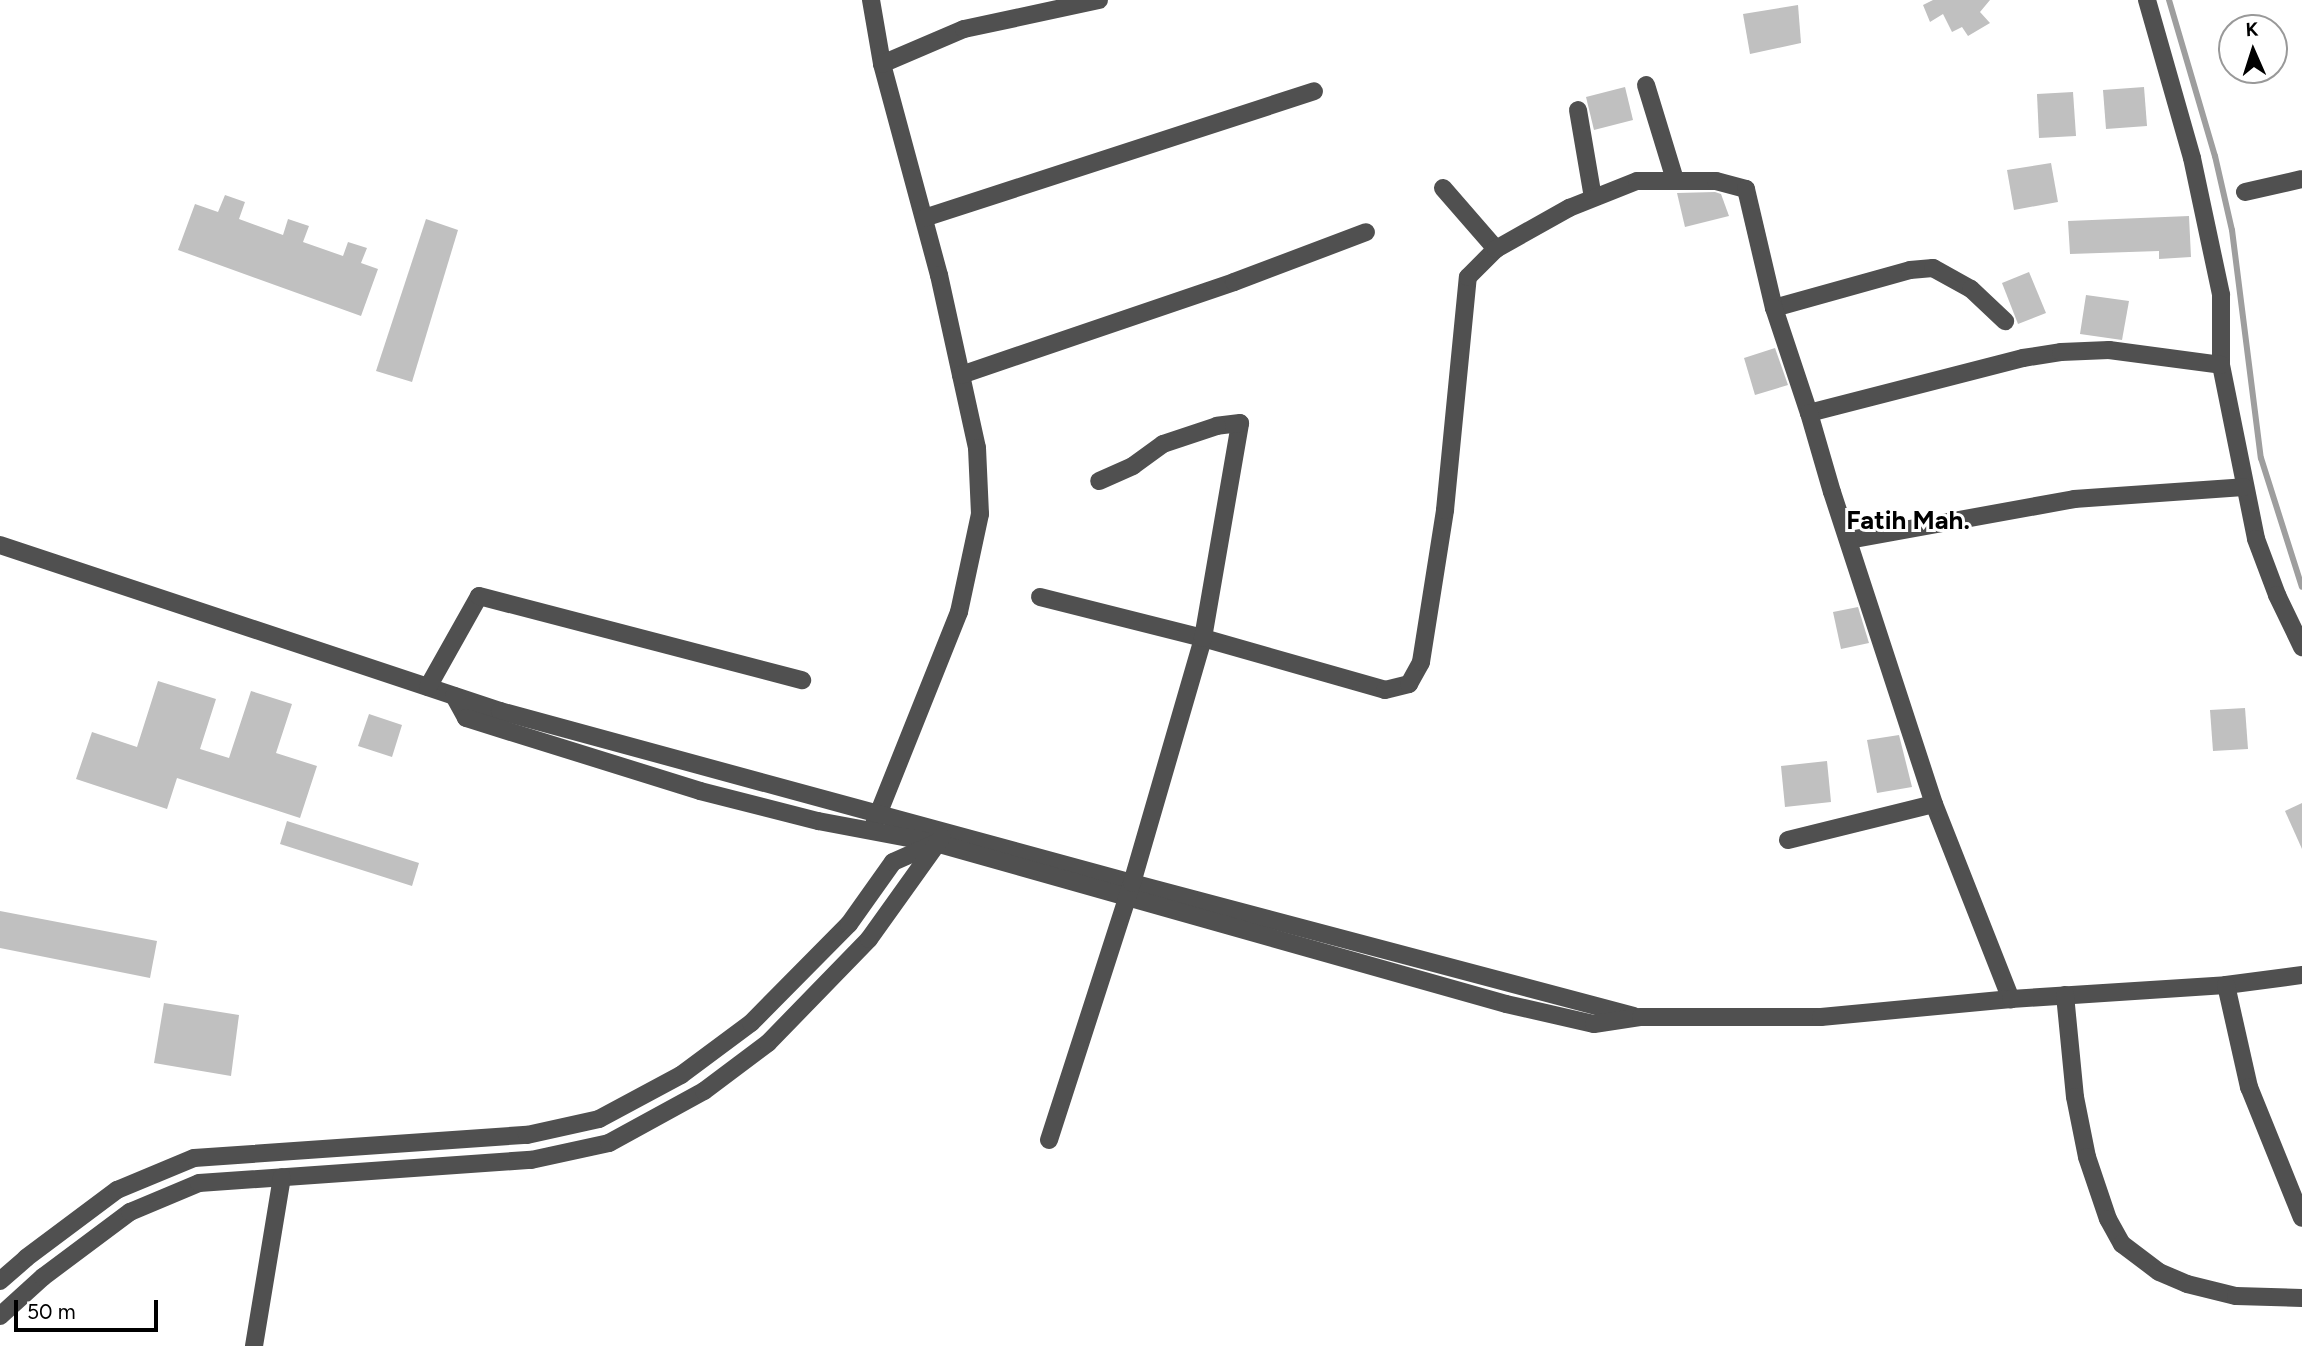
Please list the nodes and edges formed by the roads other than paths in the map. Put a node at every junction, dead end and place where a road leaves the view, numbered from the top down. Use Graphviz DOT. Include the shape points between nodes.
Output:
graph roads {
  1 [pos="871,0"];
  2 [pos="1099,0"];
  3 [pos="2147,0"];
  4 [pos="882,64"];
  5 [pos="1646,85"];
  6 [pos="1314,91"];
  7 [pos="1578,110"];
  8 [pos="2302,179"];
  9 [pos="1675,180"];
  10 [pos="1443,188"];
  11 [pos="2245,192"];
  12 [pos="1593,198"];
  13 [pos="924,218"];
  14 [pos="1366,232"];
  15 [pos="1496,249"];
  16 [pos="1774,307"];
  17 [pos="2004,321"];
  18 [pos="2221,365"];
  19 [pos="961,375"];
  20 [pos="1809,413"];
  21 [pos="1099,481"];
  22 [pos="2244,487"];
  23 [pos="1849,540"];
  24 [pos="0,545"];
  25 [pos="1040,597"];
  26 [pos="1203,638"];
  27 [pos="2302,647"];
  28 [pos="802,680"];
  29 [pos="428,687"];
  30 [pos="454,696"];
  31 [pos="1934,804"];
  32 [pos="879,813"];
  33 [pos="871,830"];
  34 [pos="943,837"];
  35 [pos="1788,840"];
  36 [pos="1130,890"];
  37 [pos="2302,975"];
  38 [pos="2226,985"];
  39 [pos="2065,995"];
  40 [pos="2011,999"];
  41 [pos="1049,1140"];
  42 [pos="282,1177"];
  43 [pos="2302,1218"];
  44 [pos="0,1281"];
  45 [pos="2302,1298"];
  46 [pos="0,1316"];
  47 [pos="254,1346"];
  1 -- 4 [label="street"];
  2 -- 4 [label="street" via="964,29"];
  3 -- 18 [label="street" via="2204,203 2221,295"];
  4 -- 13 [label="street"];
  5 -- 9 [label="street"];
  6 -- 13 [label="street"];
  7 -- 12 [label="street"];
  8 -- 11 [label="street"];
  9 -- 12 [label="street" via="1637,181"];
  9 -- 16 [label="street" via="1716,181 1746,189"];
  10 -- 15 [label="street"];
  12 -- 15 [label="street"];
  13 -- 19 [label="street"];
  14 -- 19 [label="street"];
  15 -- 26 [label="street" via="1468,277 1445,510 1416,676 1409,684 1385,690"];
  16 -- 17 [label="street" via="1910,270 1933,268 1971,289"];
  16 -- 20 [label="street"];
  18 -- 20 [label="street" via="2109,350 2061,352"];
  18 -- 22 [label="street"];
  19 -- 32 [label="street" via="977,448 980,514 959,612"];
  20 -- 23 [label="street"];
  21 -- 26 [label="street" via="1133,466 1163,444 1217,426 1240,424"];
  22 -- 23 [label="street" via="2074,499"];
  22 -- 27 [label="street" via="2256,539"];
  23 -- 31 [label="street"];
  24 -- 29 [label="street"];
  25 -- 26 [label="street"];
  26 -- 36 [label="street"];
  28 -- 29 [label="street" via="479,596"];
  29 -- 30 [label="street"];
  30 -- 32 [label="street"];
  30 -- 33 [label="street" via="466,718 699,791"];
  31 -- 35 [label="street"];
  31 -- 40 [label="street"];
  32 -- 33 [label="street"];
  32 -- 34 [label="street"];
  33 -- 34 [label="street"];
  34 -- 36 [label="street"];
  34 -- 42 [label="street" via="869,939 768,1043 704,1091 609,1143 531,1160"];
  34 -- 44 [label="street" via="893,862 849,924 751,1023 681,1075 599,1119 527,1135 194,1158 117,1190"];
  36 -- 40 [label="street" via="1641,1017 1821,1017"];
  36 -- 41 [label="street"];
  37 -- 38 [label="street"];
  38 -- 39 [label="street"];
  38 -- 43 [label="street" via="2249,1087"];
  39 -- 40 [label="street"];
  39 -- 45 [label="street" via="2075,1097 2087,1157 2108,1219 2122,1244 2159,1272 2187,1283 2236,1296"];
  42 -- 46 [label="street" via="199,1183 130,1212 43,1277"];
  42 -- 47 [label="street"];
}
